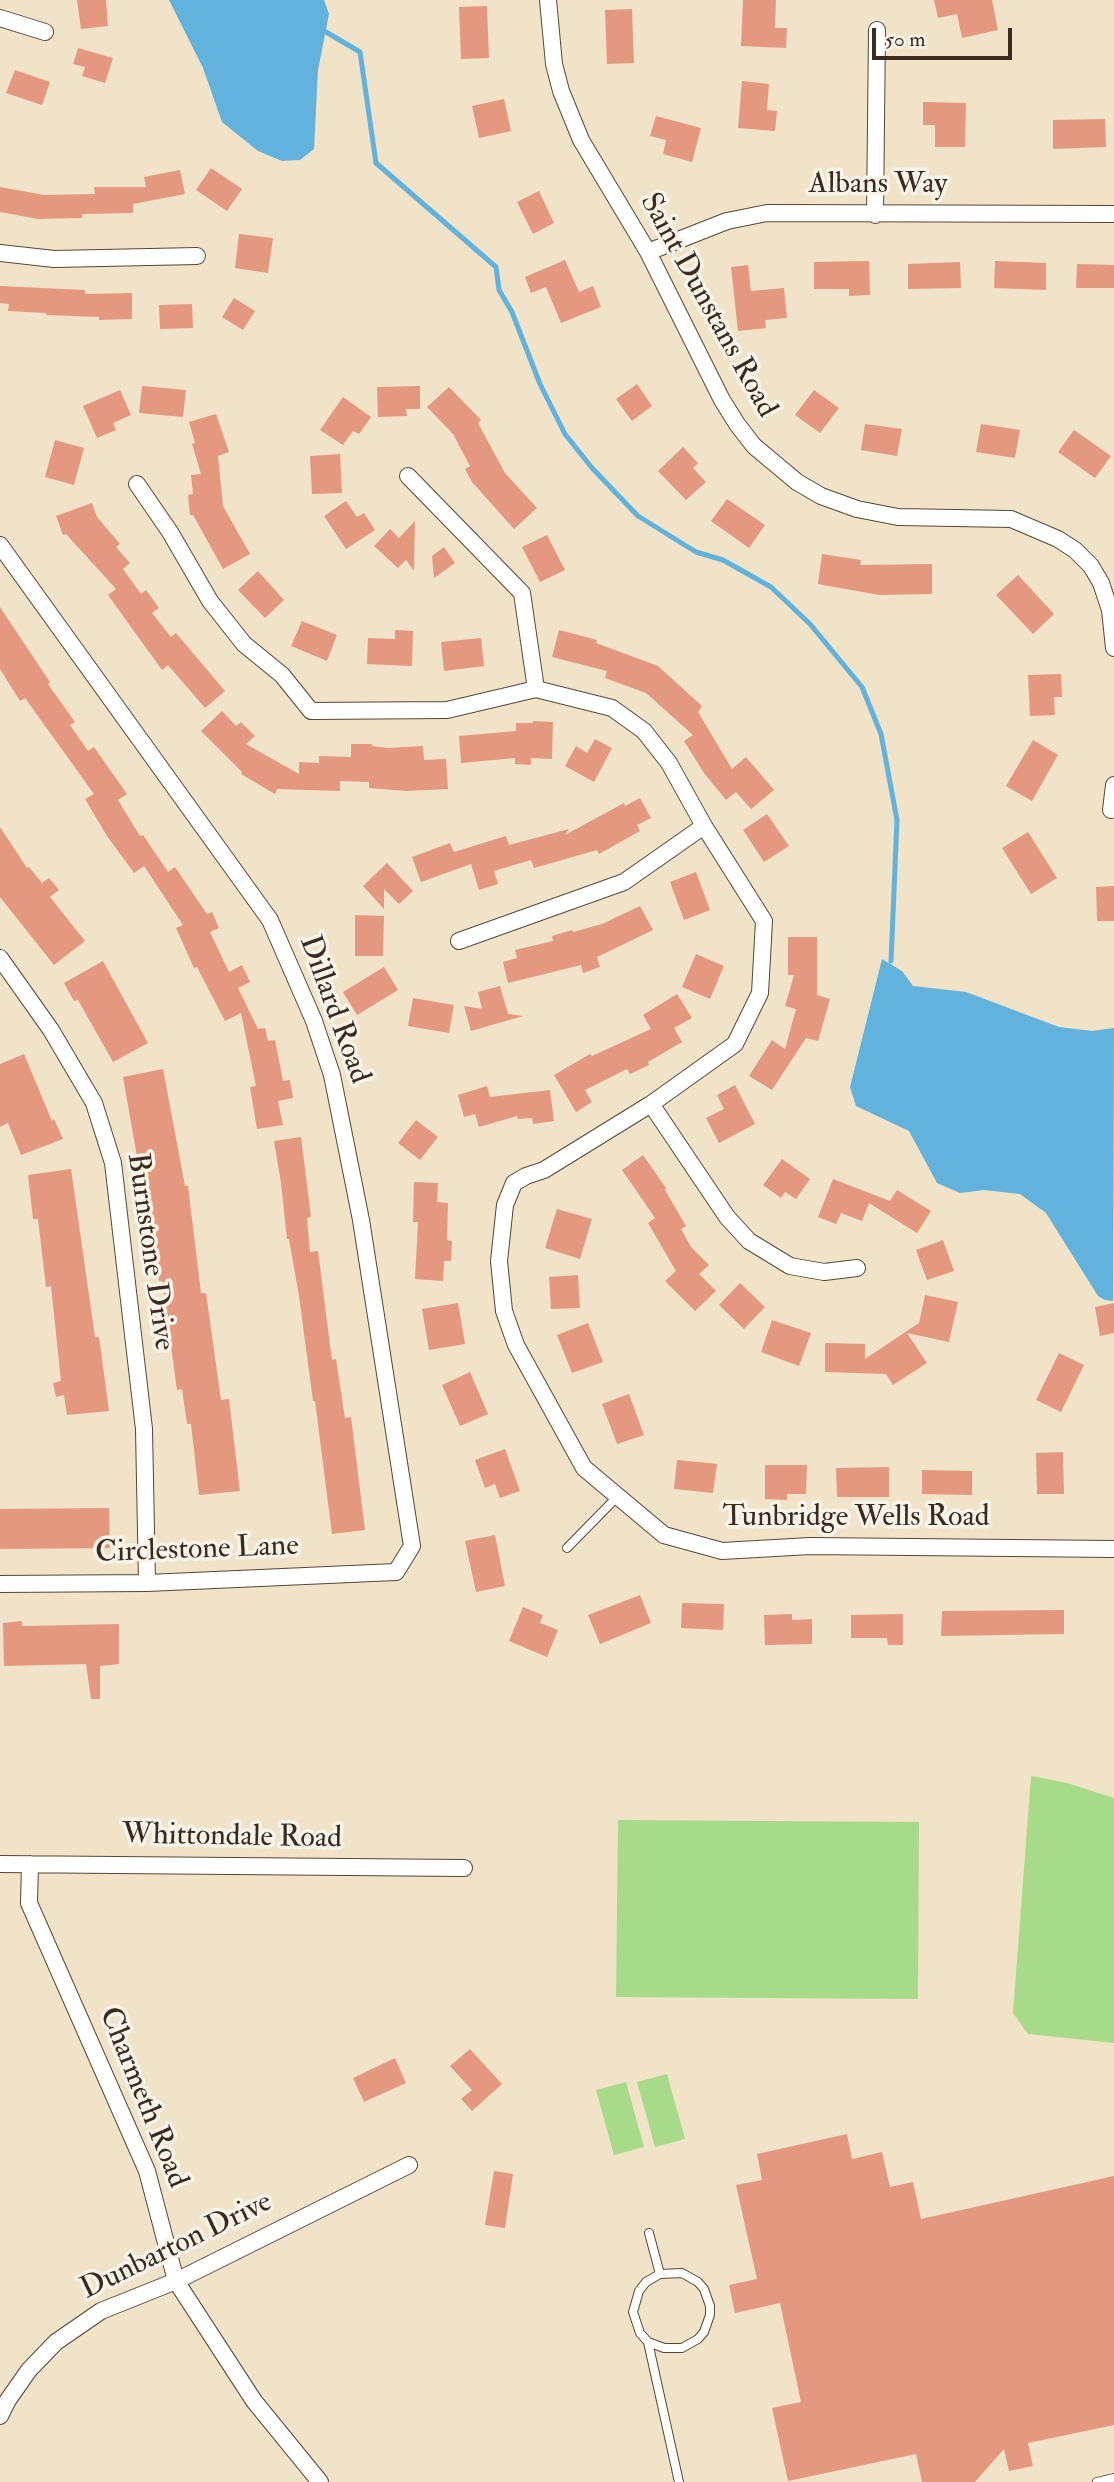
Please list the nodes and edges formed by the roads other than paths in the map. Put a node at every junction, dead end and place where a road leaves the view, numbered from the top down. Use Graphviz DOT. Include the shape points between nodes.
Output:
graph roads {
  1 [pos="548,0"];
  2 [pos="0,19"];
  3 [pos="877,30"];
  4 [pos="45,32"];
  5 [pos="1114,214"];
  6 [pos="875,215"];
  7 [pos="648,252"];
  8 [pos="0,253"];
  9 [pos="197,256"];
  10 [pos="408,476"];
  11 [pos="137,484"];
  12 [pos="0,545"];
  13 [pos="1114,648"];
  14 [pos="536,689"];
  15 [pos="1114,785"];
  16 [pos="1111,810"];
  17 [pos="704,826"];
  18 [pos="459,941"];
  19 [pos="0,958"];
  20 [pos="651,1104"];
  21 [pos="857,1268"];
  22 [pos="618,1496"];
  23 [pos="567,1548"];
  24 [pos="1114,1549"];
  25 [pos="396,1572"];
  26 [pos="147,1583"];
  27 [pos="0,1584"];
  28 [pos="0,1864"];
  29 [pos="30,1864"];
  30 [pos="464,1868"];
  31 [pos="409,2165"];
  32 [pos="649,2233"];
  33 [pos="660,2274"];
  34 [pos="176,2281"];
  35 [pos="648,2342"];
  36 [pos="0,2416"];
  37 [pos="1114,2478"];
  38 [pos="320,2482"];
  39 [pos="679,2482"];
  40 [pos="1097,2482"];
  1 -- 7 [label="street, Saint Dunstans Road" via="561,91 582,140"];
  2 -- 4 [label="street"];
  3 -- 6 [label="street"];
  5 -- 6 [label="street, Albans Way"];
  6 -- 7 [label="street, Albans Way" via="767,213 727,221"];
  7 -- 13 [label="street, Saint Dunstans Road" via="722,400 775,466 821,496 857,509 898,517 1011,519 1058,539 1076,550 1101,583 1110,610"];
  8 -- 9 [label="street" via="54,259"];
  10 -- 14 [label="street" via="522,593"];
  11 -- 14 [label="street, Tunbridge Wells Road" via="210,601 244,644 282,675 311,711 447,710"];
  12 -- 25 [label="street, Dillard Road" via="270,920 314,1021 332,1075 361,1220 412,1546"];
  14 -- 17 [label="street, Tunbridge Wells Road" via="612,708 644,732 669,763"];
  15 -- 16 [label="street"];
  17 -- 18 [label="street" via="624,882"];
  17 -- 20 [label="street, Tunbridge Wells Road" via="764,921 760,993 735,1044"];
  19 -- 26 [label="street, Burnstone Drive" via="51,1030 94,1103 113,1163 144,1429"];
  20 -- 21 [label="street" via="727,1217 749,1241 790,1266 824,1272"];
  20 -- 22 [label="street, Tunbridge Wells Road" via="514,1184 505,1205 499,1261 504,1311 516,1345 584,1468"];
  22 -- 23 [label="lane"];
  22 -- 24 [label="street, Tunbridge Wells Road" via="664,1535 722,1551 810,1546"];
  25 -- 26 [label="street, Circlestone Lane"];
  26 -- 27 [label="street, Circlestone Lane"];
  28 -- 29 [label="street, Whittondale Road"];
  29 -- 30 [label="street, Whittondale Road"];
  29 -- 34 [label="street, Charmeth Road" via="29,1903 147,2171"];
  31 -- 34 [label="street, Dunbarton Drive"];
  32 -- 33 [label="lane"];
  33 -- 35 [label="lane" via="646,2282 635,2301 635,2323"];
  33 -- 35 [label="lane" via="681,2273 698,2282 708,2297 710,2315 704,2332 691,2344 673,2349"];
  34 -- 36 [label="street, Dunbarton Drive" via="102,2311 56,2342 29,2370"];
  34 -- 38 [label="street, Charmeth Road" via="254,2401"];
  35 -- 39 [label="lane"];
  37 -- 40 [label="lane"];
}
